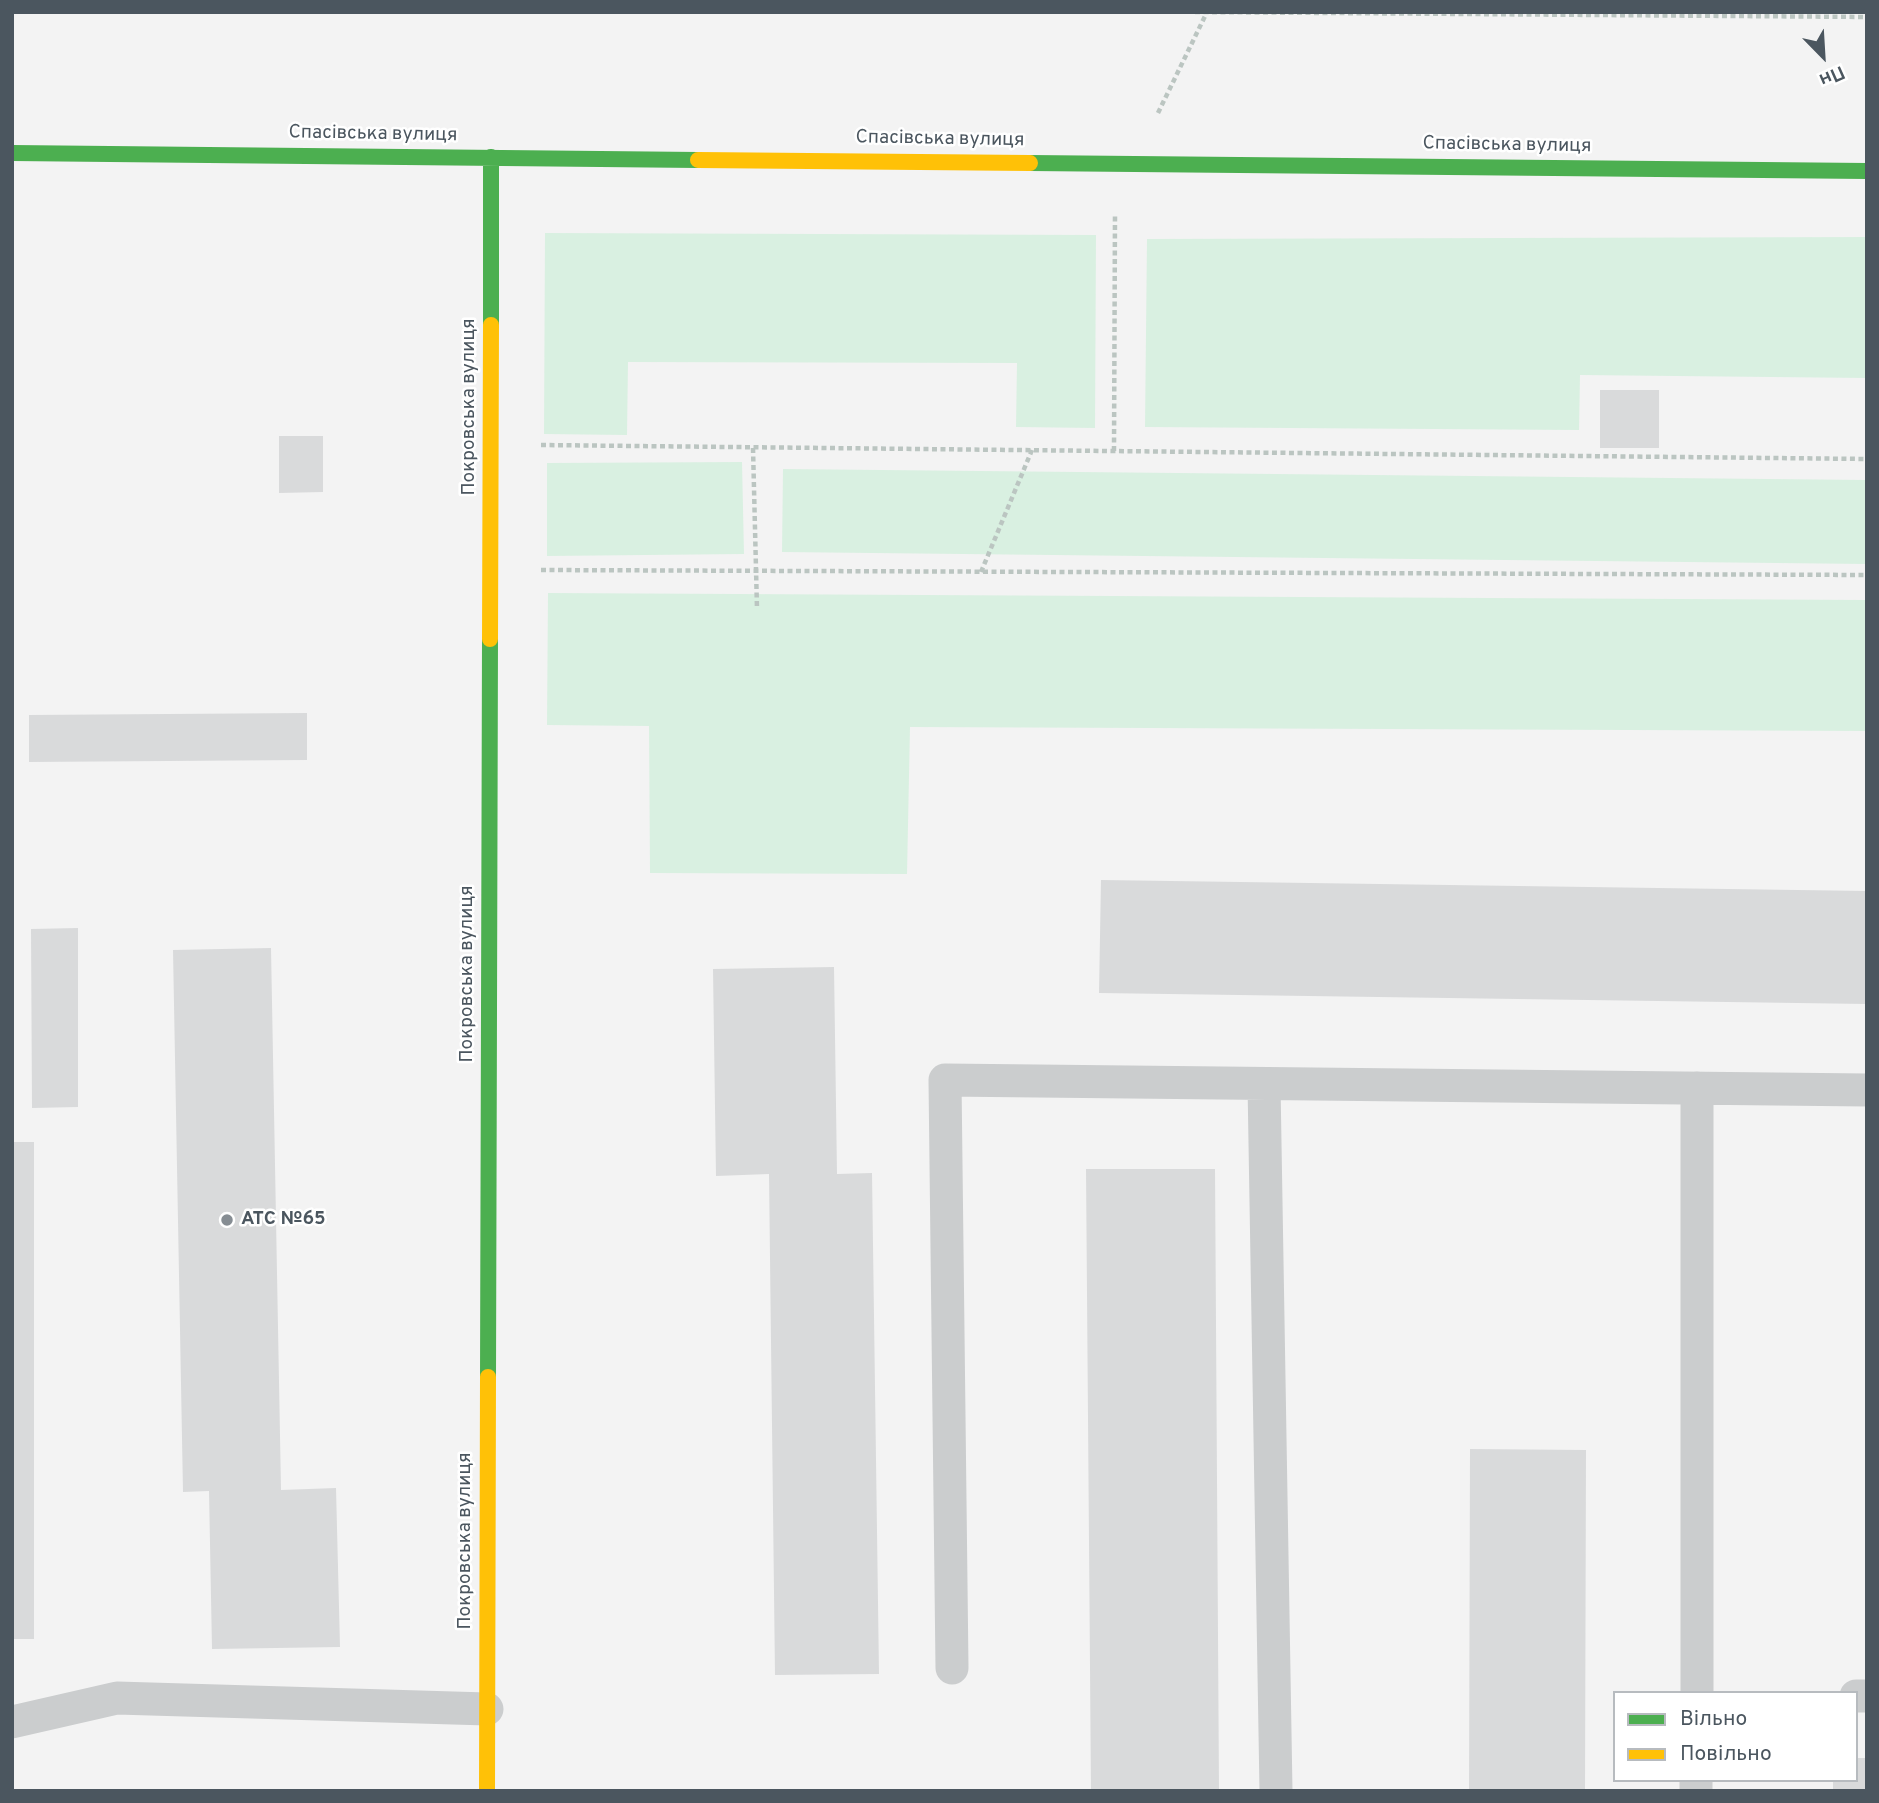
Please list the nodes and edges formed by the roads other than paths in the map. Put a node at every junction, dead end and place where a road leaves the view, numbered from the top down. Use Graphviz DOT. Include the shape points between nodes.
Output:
graph roads {
  1 [pos="12,153"];
  2 [pos="491,158"];
  3 [pos="1867,172"];
  4 [pos="1264,1084"];
  5 [pos="1697,1088"];
  6 [pos="1867,1090"];
  7 [pos="952,1668"];
  8 [pos="1697,1691"];
  9 [pos="487,1709"];
  10 [pos="12,1722"];
  11 [pos="486,1791"];
  12 [pos="1276,1791"];
  1 -- 2 [label="street, Спасівська вулиця"];
  2 -- 3 [label="street, Спасівська вулиця"];
  2 -- 9 [label="street, Покровська вулиця"];
  4 -- 5 [label="lane"];
  4 -- 7 [label="lane" via="945,1080"];
  4 -- 12 [label="lane"];
  5 -- 6 [label="lane"];
  5 -- 8 [label="lane"];
  9 -- 10 [label="lane" via="117,1698"];
  9 -- 11 [label="street, Покровська вулиця"];
}
